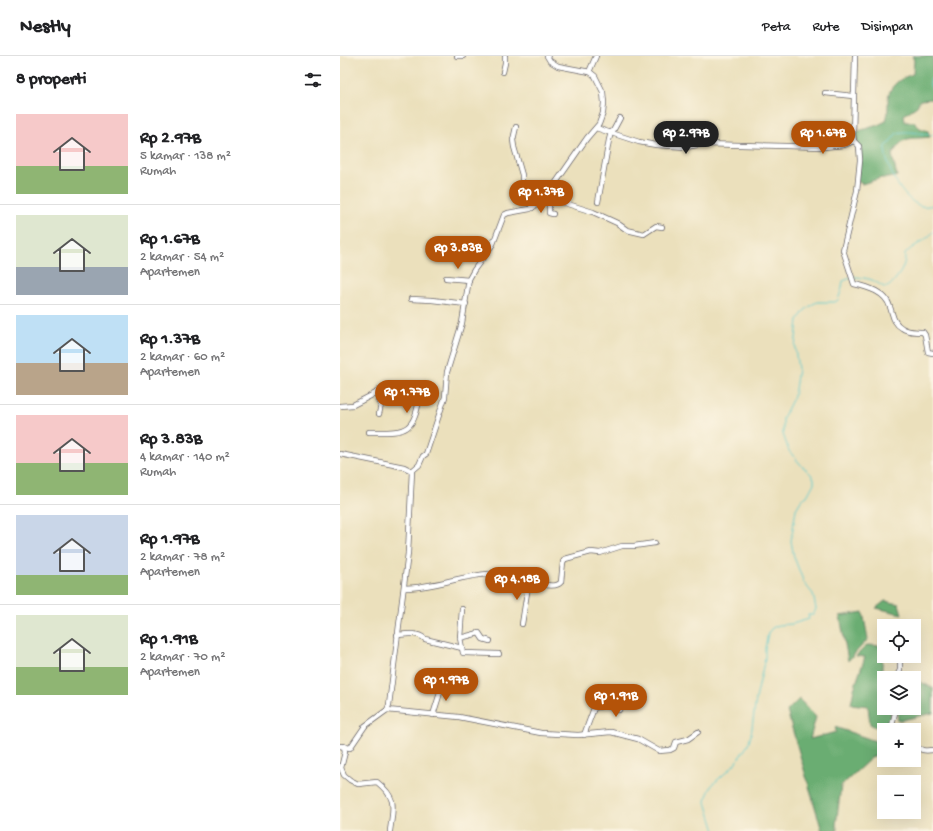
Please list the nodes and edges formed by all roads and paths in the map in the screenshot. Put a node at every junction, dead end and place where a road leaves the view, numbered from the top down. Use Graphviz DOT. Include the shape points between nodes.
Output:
graph roads {
  1 [pos="457,56"];
  2 [pos="463,56"];
  3 [pos="505,56"];
  4 [pos="546,56"];
  5 [pos="596,56"];
  6 [pos="855,56"];
  7 [pos="503,72"];
  8 [pos="589,72"];
  9 [pos="825,92"];
  10 [pos="853,96"];
  11 [pos="620,118"];
  12 [pos="516,127"];
  13 [pos="596,128"];
  14 [pos="611,132"];
  15 [pos="854,141"];
  16 [pos="547,200"];
  17 [pos="598,202"];
  18 [pos="532,208"];
  19 [pos="553,214"];
  20 [pos="662,227"];
  21 [pos="446,278"];
  22 [pos="469,280"];
  23 [pos="410,299"];
  24 [pos="466,304"];
  25 [pos="933,353"];
  26 [pos="376,393"];
  27 [pos="340,406"];
  28 [pos="380,414"];
  29 [pos="369,432"];
  30 [pos="340,454"];
  31 [pos="412,471"];
  32 [pos="655,543"];
  33 [pos="529,580"];
  34 [pos="404,588"];
  35 [pos="462,610"];
  36 [pos="522,624"];
  37 [pos="398,635"];
  38 [pos="460,638"];
  39 [pos="490,641"];
  40 [pos="462,648"];
  41 [pos="499,654"];
  42 [pos="441,685"];
  43 [pos="620,699"];
  44 [pos="387,710"];
  45 [pos="433,715"];
  46 [pos="698,732"];
  47 [pos="584,735"];
  48 [pos="342,746"];
  49 [pos="921,750"];
  50 [pos="933,750"];
  51 [pos="390,831"];
  1 -- 2 [label="street"];
  3 -- 7 [label="street"];
  4 -- 8 [label="street" via="562,67"];
  5 -- 8 [label="street"];
  6 -- 10 [label="street"];
  8 -- 13 [label="street" via="595,76 604,99 603,113"];
  9 -- 10 [label="street"];
  10 -- 15 [label="street"];
  11 -- 14 [label="street"];
  12 -- 18 [label="street" via="513,140 522,176 522,188 529,196"];
  13 -- 14 [label="street"];
  13 -- 16 [label="street"];
  14 -- 15 [label="street" via="656,145 824,147"];
  14 -- 17 [label="street"];
  15 -- 25 [label="street" via="859,146 860,160 857,190 843,250 854,284 873,289 886,299 895,323 912,332 923,332 928,352"];
  16 -- 18 [label="street"];
  16 -- 19 [label="street" via="549,213"];
  16 -- 20 [label="street" via="593,212 627,230 644,234 656,226"];
  18 -- 22 [label="street" via="504,215 493,244"];
  21 -- 22 [label="street"];
  22 -- 24 [label="street"];
  23 -- 24 [label="street"];
  24 -- 31 [label="street" via="447,372 445,397 426,454"];
  26 -- 27 [label="street" via="353,405"];
  26 -- 28 [label="street" via="381,405"];
  26 -- 29 [label="street" via="382,388 413,388 414,394 420,394 417,412 409,426 400,430"];
  30 -- 31 [label="street" via="404,466"];
  31 -- 34 [label="street" via="410,533"];
  32 -- 33 [label="street" via="622,546 565,559 562,562 560,584 548,586"];
  33 -- 34 [label="street" via="501,573 457,578 424,587"];
  33 -- 36 [label="street"];
  34 -- 37 [label="street"];
  35 -- 38 [label="street"];
  37 -- 40 [label="street" via="413,634"];
  37 -- 44 [label="street"];
  38 -- 39 [label="street" via="479,634 483,639"];
  38 -- 40 [label="street"];
  40 -- 41 [label="street" via="464,653"];
  42 -- 45 [label="street"];
  43 -- 47 [label="street" via="624,702 619,710 605,705 594,708"];
  44 -- 45 [label="street"];
  44 -- 48 [label="street" via="365,726 350,748"];
  45 -- 47 [label="street" via="459,717 541,733"];
  46 -- 47 [label="street" via="688,739 676,742 674,748 664,751 616,733"];
  48 -- 51 [label="street" via="345,752 341,768 344,775 358,784 377,782 390,796 394,806"];
  49 -- 50 [label="street"];
}
